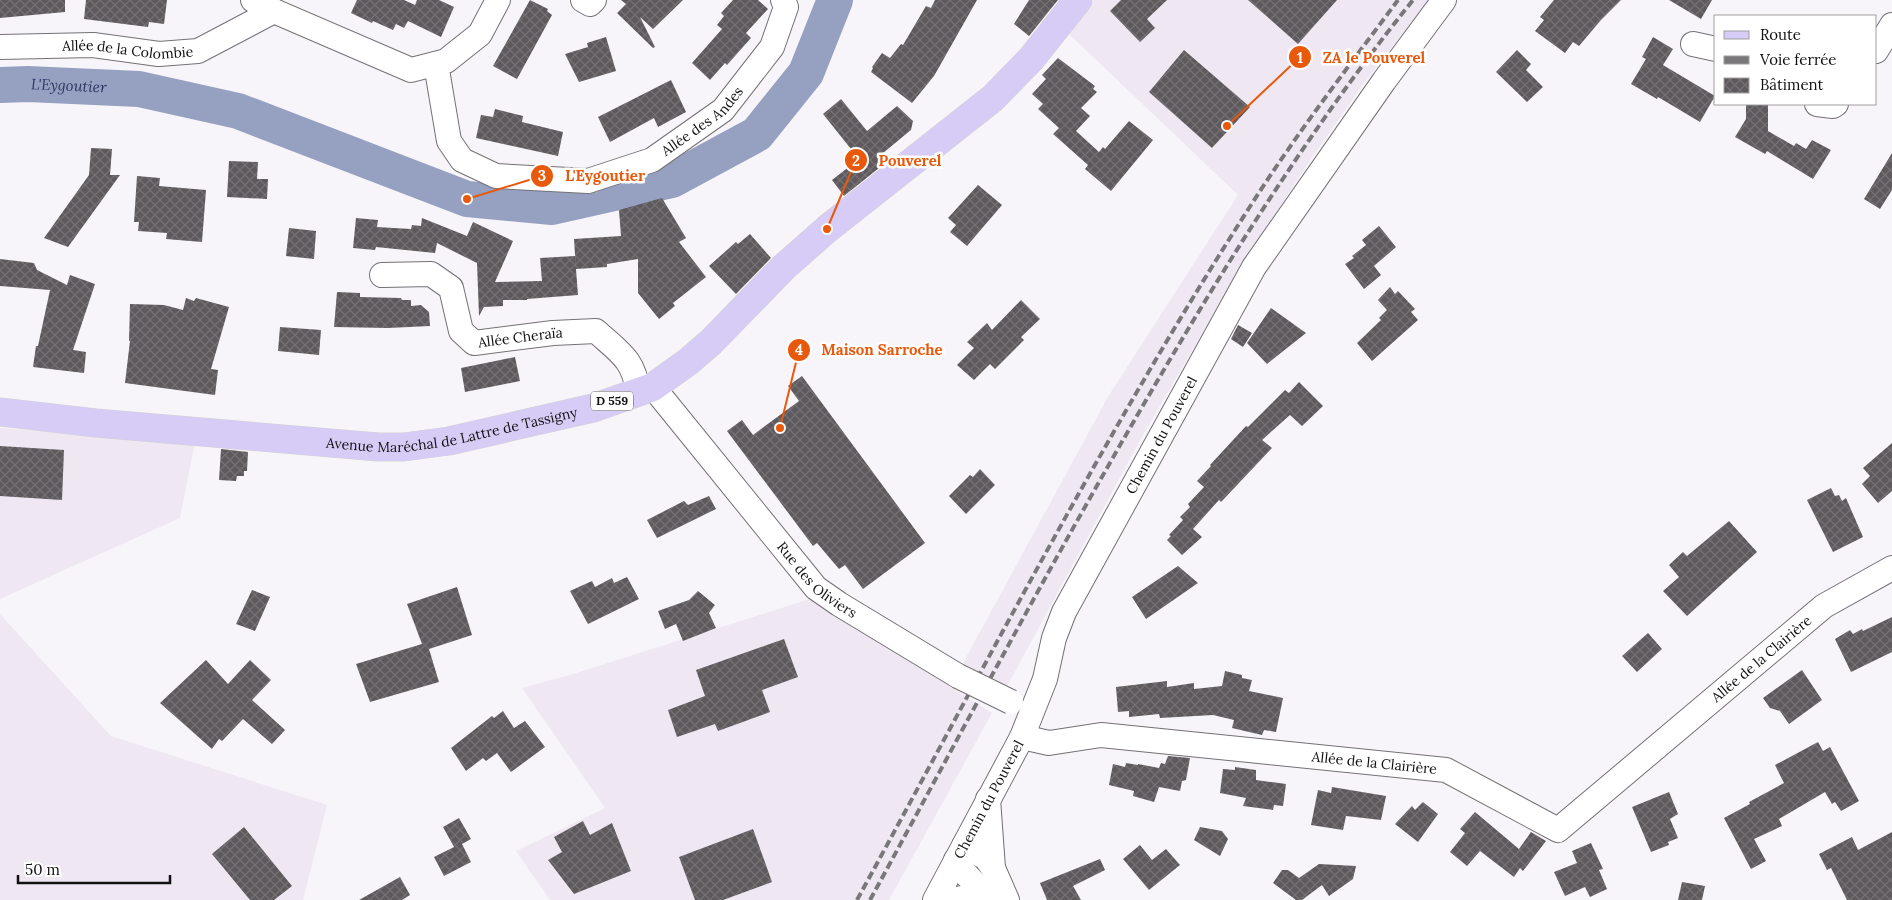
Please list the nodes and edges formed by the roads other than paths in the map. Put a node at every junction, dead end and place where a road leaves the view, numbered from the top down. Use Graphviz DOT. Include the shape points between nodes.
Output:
graph roads {
  1 [pos="252,0"];
  2 [pos="498,0"];
  3 [pos="583,0"];
  4 [pos="594,0"];
  5 [pos="783,0"];
  6 [pos="1078,0"];
  7 [pos="1444,0"];
  8 [pos="274,11"];
  9 [pos="1892,25"];
  10 [pos="0,47"];
  11 [pos="1877,50"];
  12 [pos="436,64"];
  13 [pos="382,275"];
  14 [pos="645,390"];
  15 [pos="0,412"];
  16 [pos="1892,568"];
  17 [pos="1021,707"];
  18 [pos="1022,736"];
  19 [pos="988,799"];
  20 [pos="960,853"];
  21 [pos="993,868"];
  22 [pos="935,900"];
  23 [pos="950,900"];
  24 [pos="984,900"];
  25 [pos="990,900"];
  26 [pos="1007,900"];
  1 -- 8 [label="street"];
  2 -- 12 [label="street" via="480,34 446,61"];
  3 -- 4 [label="street" via="590,4"];
  5 -- 12 [label="street, Allée des Andes" via="786,8 772,47 723,110 652,160 588,181 496,176 462,160 449,141"];
  6 -- 14 [label="main road, Avenue Maréchal de Lattre de Tassigny / D 559" via="1031,59 993,98 784,267 689,361"];
  7 -- 17 [label="street, Chemin du Pouverel" via="1254,267 1064,612 1054,638 1045,679"];
  8 -- 10 [label="street, Allée de la Colombie" via="198,51 159,54 92,46"];
  8 -- 12 [label="street" via="411,70"];
  9 -- 11 [label="street"];
  13 -- 14 [label="street, Allée Cheraïa" via="431,274 451,288 461,331 474,343 596,331 631,365"];
  14 -- 15 [label="main road, Avenue Maréchal de Lattre de Tassigny / D 559" via="583,410 449,441 404,447 106,424"];
  14 -- 17 [label="street, Rue des Oliviers, bridge" via="816,588 958,676"];
  16 -- 18 [label="street, Allée de la Clairière" via="1824,606 1558,830 1446,770 1101,736 1049,743"];
  17 -- 18 [label="street, Chemin du Pouverel"];
  18 -- 19 [label="street, Chemin du Pouverel"];
  19 -- 20 [label="street, Chemin du Pouverel"];
  19 -- 21 [label="street"];
  20 -- 21 [label="street" via="986,858"];
  20 -- 22 [label="street, Chemin du Pouverel"];
  20 -- 25 [label="street" via="963,871"];
  21 -- 26 [label="street"];
  23 -- 24 [label="street" via="968,897"];
}
